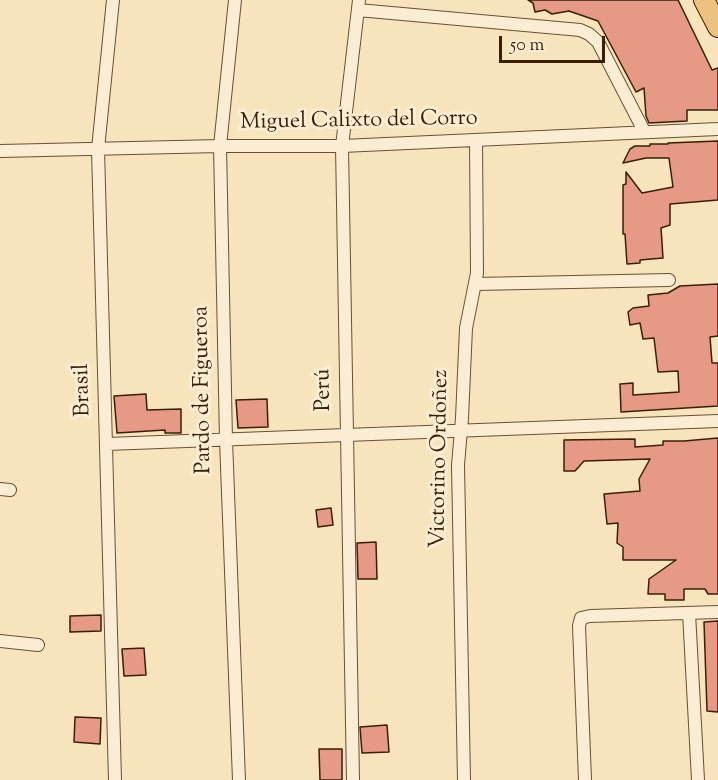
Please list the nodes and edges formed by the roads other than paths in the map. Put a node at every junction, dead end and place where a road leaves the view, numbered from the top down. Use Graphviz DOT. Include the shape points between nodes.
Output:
graph roads {
  1 [pos="113,0"];
  2 [pos="235,0"];
  3 [pos="704,0"];
  4 [pos="358,5"];
  5 [pos="718,27"];
  6 [pos="718,129"];
  7 [pos="644,131"];
  8 [pos="476,140"];
  9 [pos="220,146"];
  10 [pos="342,146"];
  11 [pos="98,149"];
  12 [pos="0,151"];
  13 [pos="669,280"];
  14 [pos="476,284"];
  15 [pos="718,421"];
  16 [pos="460,431"];
  17 [pos="347,435"];
  18 [pos="225,440"];
  19 [pos="107,444"];
  20 [pos="718,612"];
  21 [pos="689,613"];
  22 [pos="0,641"];
  23 [pos="38,645"];
  24 [pos="115,780"];
  25 [pos="239,780"];
  26 [pos="353,780"];
  27 [pos="464,780"];
  28 [pos="585,780"];
  29 [pos="698,780"];
  1 -- 11 [label="street, Brasil"];
  2 -- 9 [label="street, Pardo de Figueroa"];
  3 -- 5 [label="main road"];
  4 -- 7 [label="street" via="580,30 598,42"];
  4 -- 10 [label="street, Perú"];
  6 -- 7 [label="street, Miguel Calixto del Corro"];
  7 -- 8 [label="street, Miguel Calixto del Corro"];
  8 -- 10 [label="street, Miguel Calixto del Corro"];
  8 -- 14 [label="street, Victorino Ordoñez"];
  9 -- 10 [label="street, Miguel Calixto del Corro"];
  9 -- 11 [label="street, Miguel Calixto del Corro"];
  9 -- 18 [label="street, Pardo de Figueroa"];
  10 -- 17 [label="street, Perú"];
  11 -- 12 [label="street, Miguel Calixto del Corro"];
  11 -- 19 [label="street, Brasil"];
  13 -- 14 [label="street"];
  14 -- 16 [label="street, Victorino Ordoñez" via="465,328"];
  15 -- 16 [label="street"];
  16 -- 17 [label="street"];
  16 -- 27 [label="street, Victorino Ordoñez"];
  17 -- 18 [label="street"];
  17 -- 26 [label="street, Perú"];
  18 -- 19 [label="street"];
  18 -- 25 [label="street, Pardo de Figueroa"];
  19 -- 24 [label="street, Brasil"];
  20 -- 21 [label="street"];
  21 -- 28 [label="street" via="581,618"];
  21 -- 29 [label="street"];
  22 -- 23 [label="street"];
}
